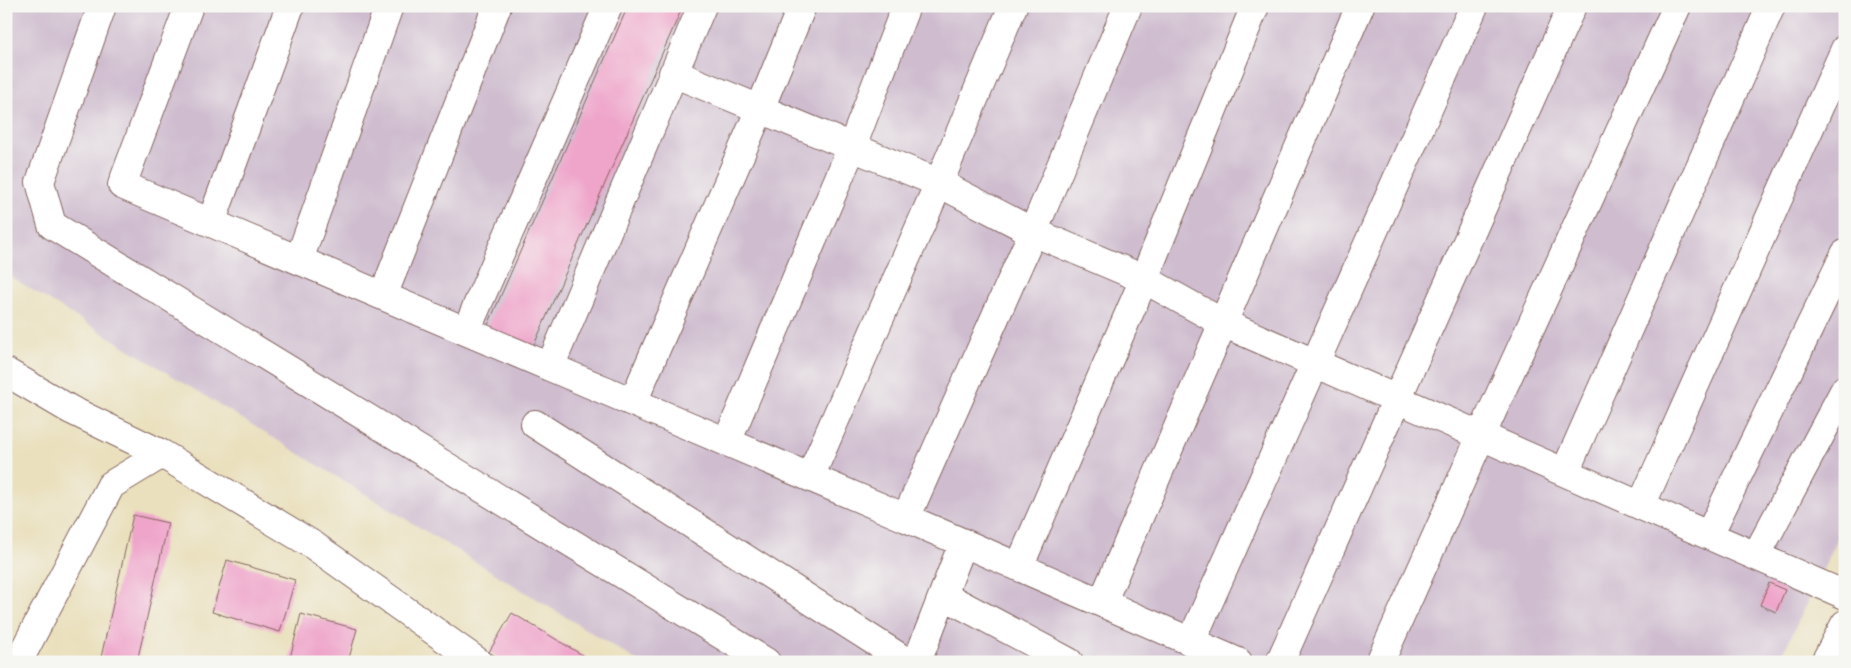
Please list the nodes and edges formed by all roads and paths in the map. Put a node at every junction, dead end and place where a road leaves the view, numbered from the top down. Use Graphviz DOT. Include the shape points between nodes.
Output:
graph roads {
  1 [pos="102,6"];
  2 [pos="189,6"];
  3 [pos="290,6"];
  4 [pos="389,6"];
  5 [pos="497,6"];
  6 [pos="608,6"];
  7 [pos="702,6"];
  8 [pos="802,6"];
  9 [pos="906,6"];
  10 [pos="1013,6"];
  11 [pos="1128,6"];
  12 [pos="1255,6"];
  13 [pos="1360,6"];
  14 [pos="1474,6"];
  15 [pos="1572,6"];
  16 [pos="1677,6"];
  17 [pos="1771,6"];
  18 [pos="1845,49"];
  19 [pos="673,73"];
  20 [pos="760,109"];
  21 [pos="852,147"];
  22 [pos="939,183"];
  23 [pos="211,223"];
  24 [pos="1033,232"];
  25 [pos="1845,254"];
  26 [pos="299,260"];
  27 [pos="1144,279"];
  28 [pos="383,296"];
  29 [pos="1223,323"];
  30 [pos="466,331"];
  31 [pos="1315,363"];
  32 [pos="550,367"];
  33 [pos="6,372"];
  34 [pos="1845,389"];
  35 [pos="1397,399"];
  36 [pos="633,402"];
  37 [pos="535,424"];
  38 [pos="1481,436"];
  39 [pos="727,442"];
  40 [pos="162,454"];
  41 [pos="1565,472"];
  42 [pos="810,477"];
  43 [pos="1641,506"];
  44 [pos="906,518"];
  45 [pos="1709,535"];
  46 [pos="964,543"];
  47 [pos="1756,556"];
  48 [pos="1020,567"];
  49 [pos="943,595"];
  50 [pos="1845,595"];
  51 [pos="1102,603"];
  52 [pos="1845,624"];
  53 [pos="1192,642"];
  54 [pos="18,662"];
  55 [pos="478,662"];
  56 [pos="766,662"];
  57 [pos="907,662"];
  58 [pos="917,662"];
  59 [pos="1069,662"];
  60 [pos="1238,662"];
  61 [pos="1280,662"];
  62 [pos="1380,662"];
  63 [pos="1825,662"];
  1 -- 56 [label="lane" via="40,182 52,225"];
  2 -- 23 [label="lane" via="122,185"];
  3 -- 23 [label="lane"];
  4 -- 26 [label="lane"];
  5 -- 28 [label="lane"];
  6 -- 30 [label="lane"];
  7 -- 19 [label="lane"];
  8 -- 20 [label="lane"];
  9 -- 21 [label="lane"];
  10 -- 22 [label="lane"];
  11 -- 24 [label="lane"];
  12 -- 27 [label="lane"];
  13 -- 29 [label="lane"];
  14 -- 31 [label="lane"];
  15 -- 35 [label="lane"];
  16 -- 38 [label="lane"];
  17 -- 41 [label="lane"];
  18 -- 43 [label="lane"];
  19 -- 20 [label="lane"];
  19 -- 32 [label="lane"];
  20 -- 21 [label="lane"];
  20 -- 36 [label="lane"];
  21 -- 22 [label="lane"];
  21 -- 39 [label="lane"];
  22 -- 24 [label="lane"];
  22 -- 42 [label="lane"];
  23 -- 26 [label="lane"];
  24 -- 27 [label="lane"];
  24 -- 44 [label="lane"];
  25 -- 45 [label="lane"];
  26 -- 28 [label="lane"];
  27 -- 29 [label="lane"];
  27 -- 48 [label="lane"];
  28 -- 30 [label="lane"];
  29 -- 31 [label="lane"];
  29 -- 51 [label="lane"];
  30 -- 32 [label="lane"];
  31 -- 35 [label="lane"];
  31 -- 53 [label="lane"];
  32 -- 36 [label="lane"];
  33 -- 40 [label="lane" via="71,410"];
  34 -- 47 [label="lane"];
  35 -- 38 [label="lane"];
  35 -- 61 [label="lane"];
  36 -- 39 [label="lane"];
  37 -- 57 [label="lane"];
  38 -- 41 [label="lane"];
  38 -- 62 [label="lane"];
  39 -- 42 [label="lane"];
  40 -- 54 [label="lane" via="111,485"];
  40 -- 55 [label="lane" via="313,545"];
  41 -- 43 [label="lane"];
  42 -- 44 [label="lane"];
  43 -- 45 [label="lane"];
  44 -- 46 [label="lane"];
  45 -- 47 [label="lane"];
  46 -- 48 [label="lane"];
  46 -- 49 [label="lane"];
  47 -- 50 [label="lane"];
  48 -- 51 [label="lane"];
  49 -- 58 [label="lane"];
  49 -- 59 [label="lane"];
  51 -- 53 [label="lane"];
  52 -- 63 [label="lane"];
  53 -- 60 [label="lane"];
}
